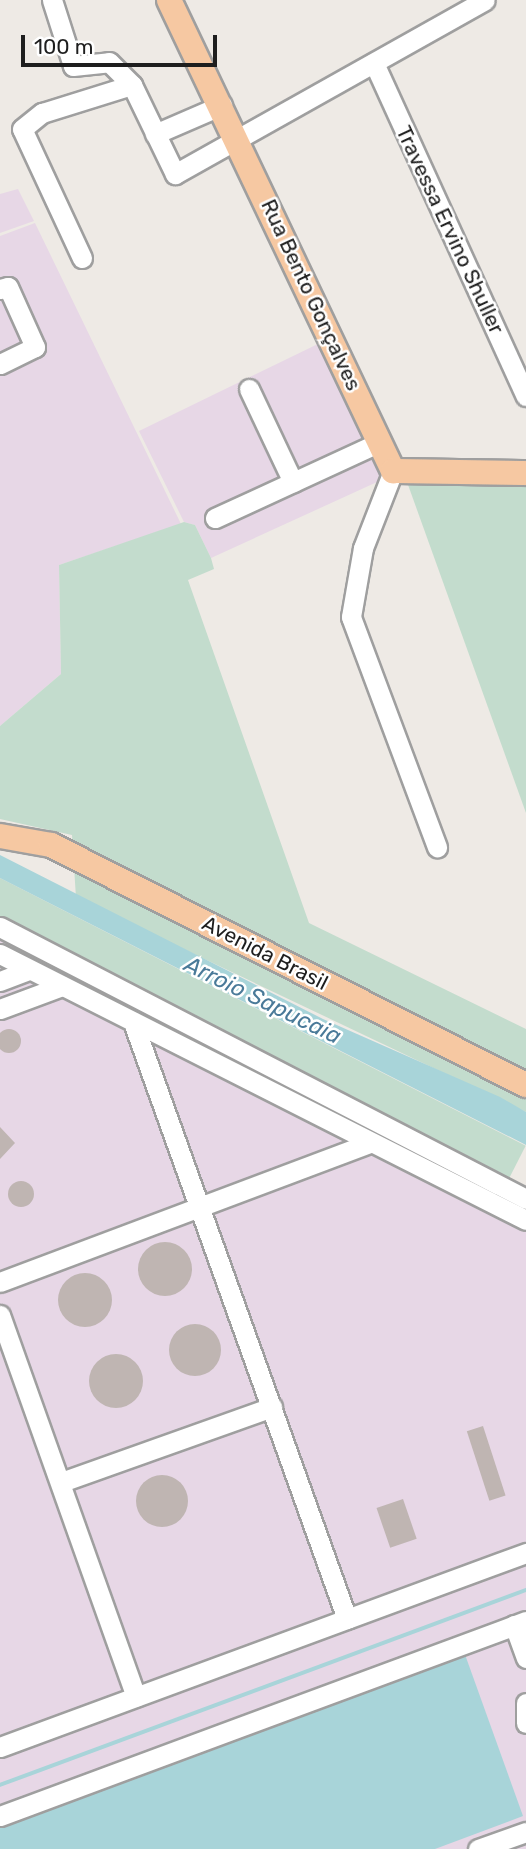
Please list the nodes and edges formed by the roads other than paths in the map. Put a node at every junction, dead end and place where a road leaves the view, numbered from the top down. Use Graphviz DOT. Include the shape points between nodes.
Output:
graph roads {
  1 [pos="52,0"];
  2 [pos="169,0"];
  3 [pos="485,0"];
  4 [pos="373,63"];
  5 [pos="132,85"];
  6 [pos="222,105"];
  7 [pos="155,134"];
  8 [pos="237,138"];
  9 [pos="82,258"];
  10 [pos="0,289"];
  11 [pos="0,364"];
  12 [pos="248,389"];
  13 [pos="526,396"];
  14 [pos="380,442"];
  15 [pos="393,471"];
  16 [pos="526,472"];
  17 [pos="293,482"];
  18 [pos="215,518"];
  19 [pos="0,836"];
  20 [pos="437,847"];
  21 [pos="0,927"];
  22 [pos="0,954"];
  23 [pos="29,970"];
  24 [pos="0,981"];
  25 [pos="62,986"];
  26 [pos="0,1009"];
  27 [pos="133,1022"];
  28 [pos="526,1085"];
  29 [pos="370,1143"];
  30 [pos="526,1199"];
  31 [pos="197,1207"];
  32 [pos="526,1220"];
  33 [pos="0,1282"];
  34 [pos="0,1314"];
  35 [pos="272,1407"];
  36 [pos="64,1481"];
  37 [pos="526,1553"];
  38 [pos="347,1619"];
  39 [pos="520,1623"];
  40 [pos="526,1658"];
  41 [pos="136,1696"];
  42 [pos="526,1703"];
  43 [pos="526,1723"];
  44 [pos="0,1747"];
  45 [pos="0,1816"];
  46 [pos="526,1832"];
  47 [pos="478,1849"];
  1 -- 5 [label="street" via="73,66 109,62"];
  2 -- 6 [label="main road, Rua Bento Gonçalves"];
  3 -- 4 [label="street"];
  4 -- 8 [label="street"];
  4 -- 13 [label="street, Travessa Ervino Shuller"];
  5 -- 7 [label="street"];
  5 -- 9 [label="street" via="42,113 22,129"];
  6 -- 7 [label="street"];
  6 -- 8 [label="main road, Rua Bento Gonçalves"];
  7 -- 8 [label="street" via="175,174"];
  8 -- 14 [label="main road, Rua Bento Gonçalves"];
  10 -- 11 [label="street" via="8,287 35,347"];
  12 -- 17 [label="street"];
  14 -- 15 [label="main road, Rua Bento Gonçalves"];
  14 -- 17 [label="street"];
  15 -- 16 [label="main road"];
  15 -- 20 [label="street" via="363,548 351,617"];
  17 -- 18 [label="street"];
  19 -- 28 [label="main road, Avenida Brasil" via="51,845"];
  21 -- 30 [label="street"];
  22 -- 23 [label="street"];
  23 -- 24 [label="street"];
  23 -- 25 [label="street"];
  25 -- 26 [label="street"];
  25 -- 27 [label="street"];
  27 -- 29 [label="street"];
  27 -- 31 [label="street"];
  29 -- 31 [label="street"];
  29 -- 32 [label="street"];
  31 -- 33 [label="street"];
  31 -- 35 [label="street"];
  34 -- 36 [label="street"];
  35 -- 36 [label="street"];
  35 -- 38 [label="street"];
  36 -- 41 [label="street"];
  37 -- 38 [label="street"];
  38 -- 41 [label="street"];
  39 -- 40 [label="street"];
  39 -- 45 [label="street"];
  41 -- 44 [label="street"];
  42 -- 43 [label="street"];
  46 -- 47 [label="street"];
}
